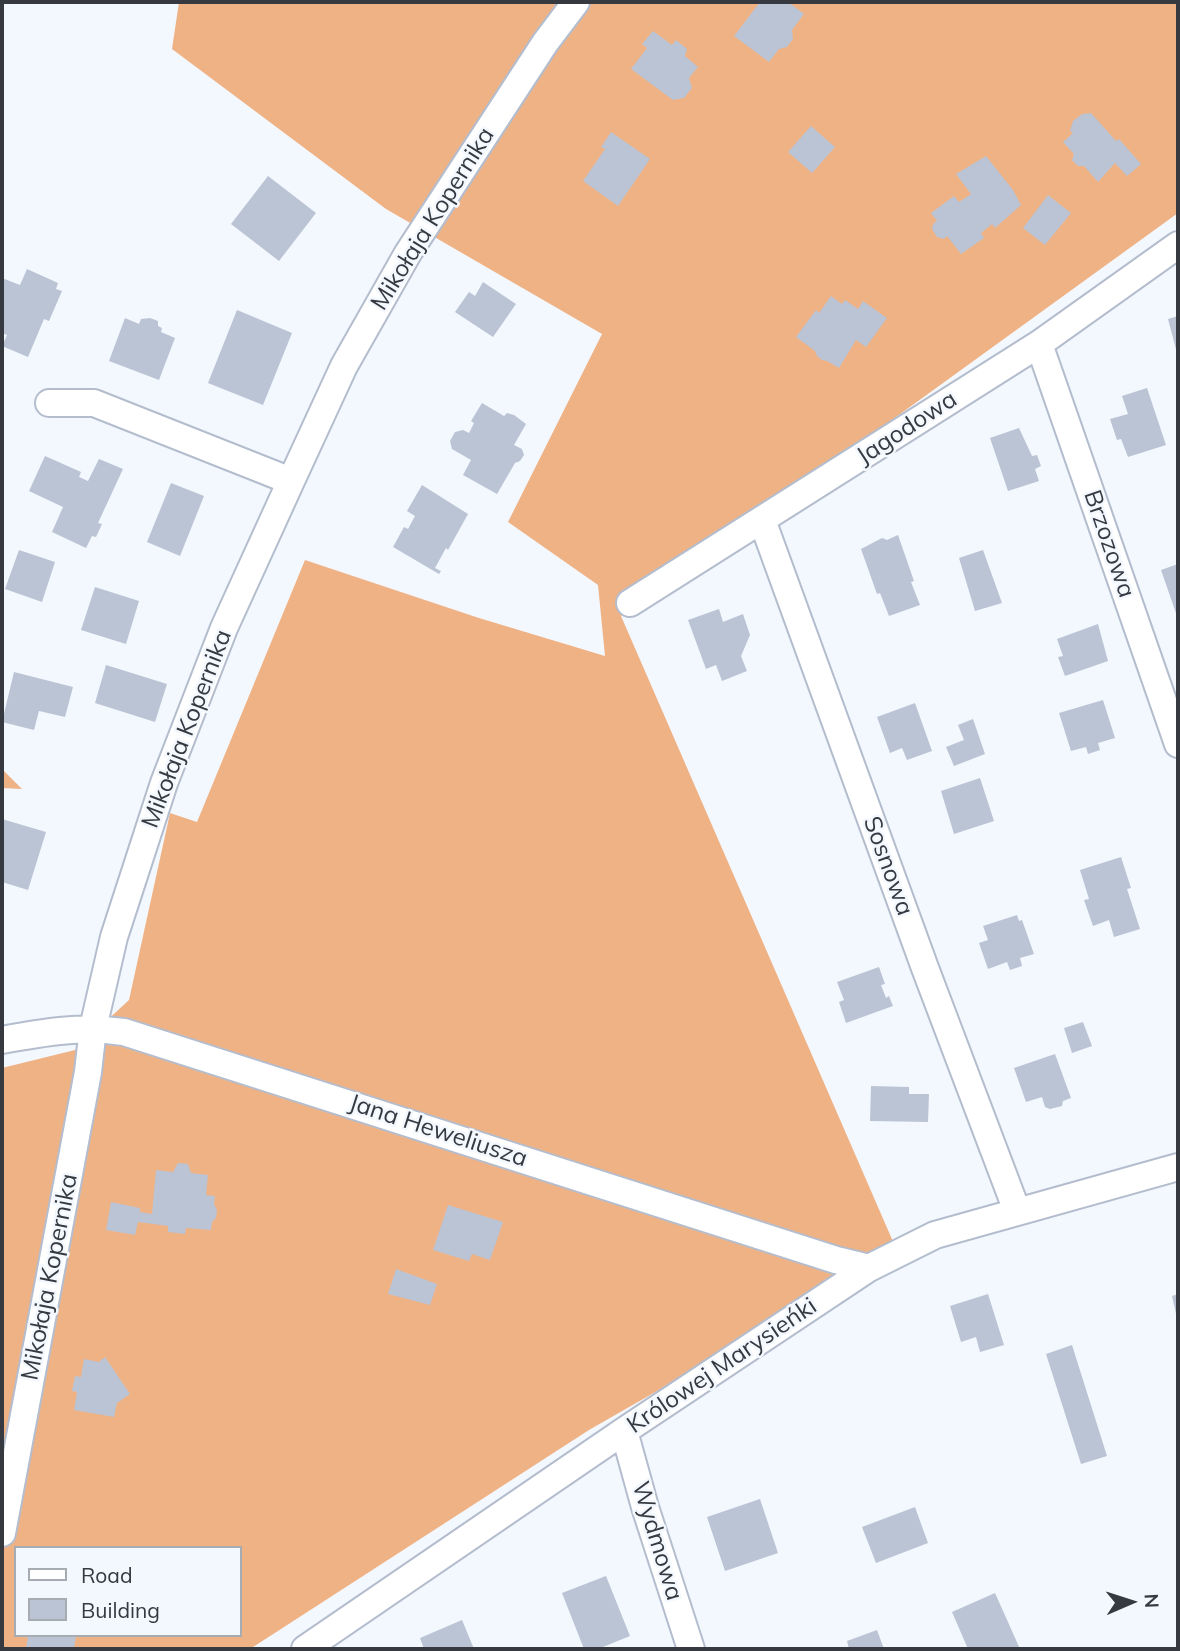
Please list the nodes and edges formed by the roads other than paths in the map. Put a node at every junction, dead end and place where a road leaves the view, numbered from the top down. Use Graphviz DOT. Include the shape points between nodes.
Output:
graph roads {
  1 [pos="576,2"];
  2 [pos="1178,245"];
  3 [pos="1039,344"];
  4 [pos="48,403"];
  5 [pos="291,481"];
  6 [pos="762,520"];
  7 [pos="629,603"];
  8 [pos="1178,744"];
  9 [pos="93,1028"];
  10 [pos="2,1040"];
  11 [pos="1178,1167"];
  12 [pos="1017,1211"];
  13 [pos="869,1268"];
  14 [pos="624,1431"];
  15 [pos="2,1532"];
  16 [pos="306,1649"];
  17 [pos="691,1649"];
  1 -- 5 [label="street, Mikołaja Kopernika" via="408,253 344,366"];
  2 -- 3 [label="street, Jagodowa"];
  3 -- 6 [label="street, Jagodowa"];
  3 -- 8 [label="street, Brzozowa"];
  4 -- 5 [label="street" via="94,403"];
  5 -- 9 [label="street, Mikołaja Kopernika" via="224,628 164,783 114,937"];
  6 -- 7 [label="street, Jagodowa"];
  6 -- 12 [label="street, Sosnowa"];
  9 -- 10 [label="street, Jana Heweliusza"];
  9 -- 13 [label="street, Jana Heweliusza" via="124,1032"];
  9 -- 15 [label="street, Mikołaja Kopernika"];
  11 -- 12 [label="street, Królowej Marysieńki"];
  12 -- 13 [label="street, Królowej Marysieńki" via="935,1235"];
  13 -- 14 [label="street, Królowej Marysieńki"];
  14 -- 16 [label="street, Królowej Marysieńki"];
  14 -- 17 [label="street, Wydmowa"];
}
